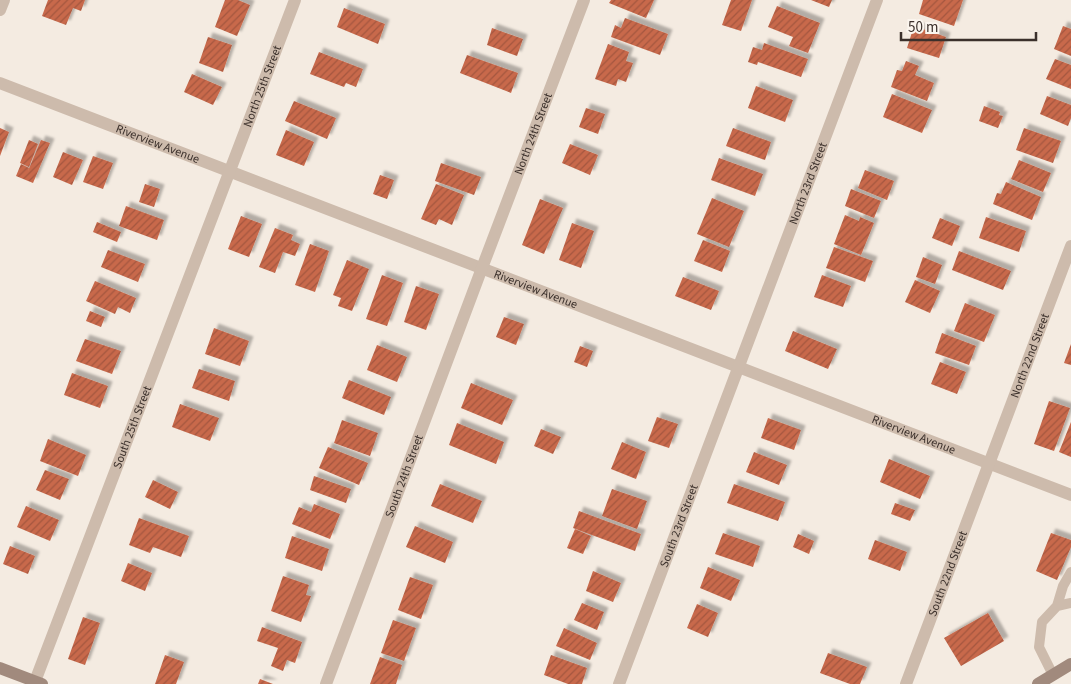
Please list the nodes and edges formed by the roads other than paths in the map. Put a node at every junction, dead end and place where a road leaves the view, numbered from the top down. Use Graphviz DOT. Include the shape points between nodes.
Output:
graph roads {
  1 [pos="4,0"];
  2 [pos="295,0"];
  3 [pos="584,0"];
  4 [pos="877,0"];
  5 [pos="0,10"];
  6 [pos="0,83"];
  7 [pos="230,171"];
  8 [pos="1071,246"];
  9 [pos="482,268"];
  10 [pos="738,368"];
  11 [pos="989,464"];
  12 [pos="1071,495"];
  13 [pos="1071,572"];
  14 [pos="1071,603"];
  15 [pos="1057,606"];
  16 [pos="1071,664"];
  17 [pos="0,668"];
  18 [pos="1053,675"];
  19 [pos="37,683"];
  20 [pos="326,684"];
  21 [pos="619,684"];
  22 [pos="906,684"];
  23 [pos="1038,684"];
  1 -- 5 [label="street"];
  2 -- 7 [label="street, North 25th Street"];
  3 -- 9 [label="street, North 24th Street"];
  4 -- 10 [label="street, North 23rd Street"];
  6 -- 7 [label="street, Riverview Avenue"];
  7 -- 9 [label="street, Riverview Avenue"];
  7 -- 19 [label="street, South 25th Street"];
  8 -- 11 [label="street, North 22nd Street"];
  9 -- 10 [label="street, Riverview Avenue"];
  9 -- 20 [label="street, South 24th Street"];
  10 -- 11 [label="street, Riverview Avenue"];
  10 -- 21 [label="street, South 23rd Street"];
  11 -- 12 [label="street, Riverview Avenue"];
  11 -- 22 [label="street, South 22nd Street"];
  13 -- 15 [label="lane"];
  14 -- 15 [label="lane"];
  15 -- 18 [label="lane" via="1042,622 1039,647"];
  16 -- 18 [label="main road"];
  17 -- 19 [label="main road"];
  18 -- 23 [label="main road"];
}
